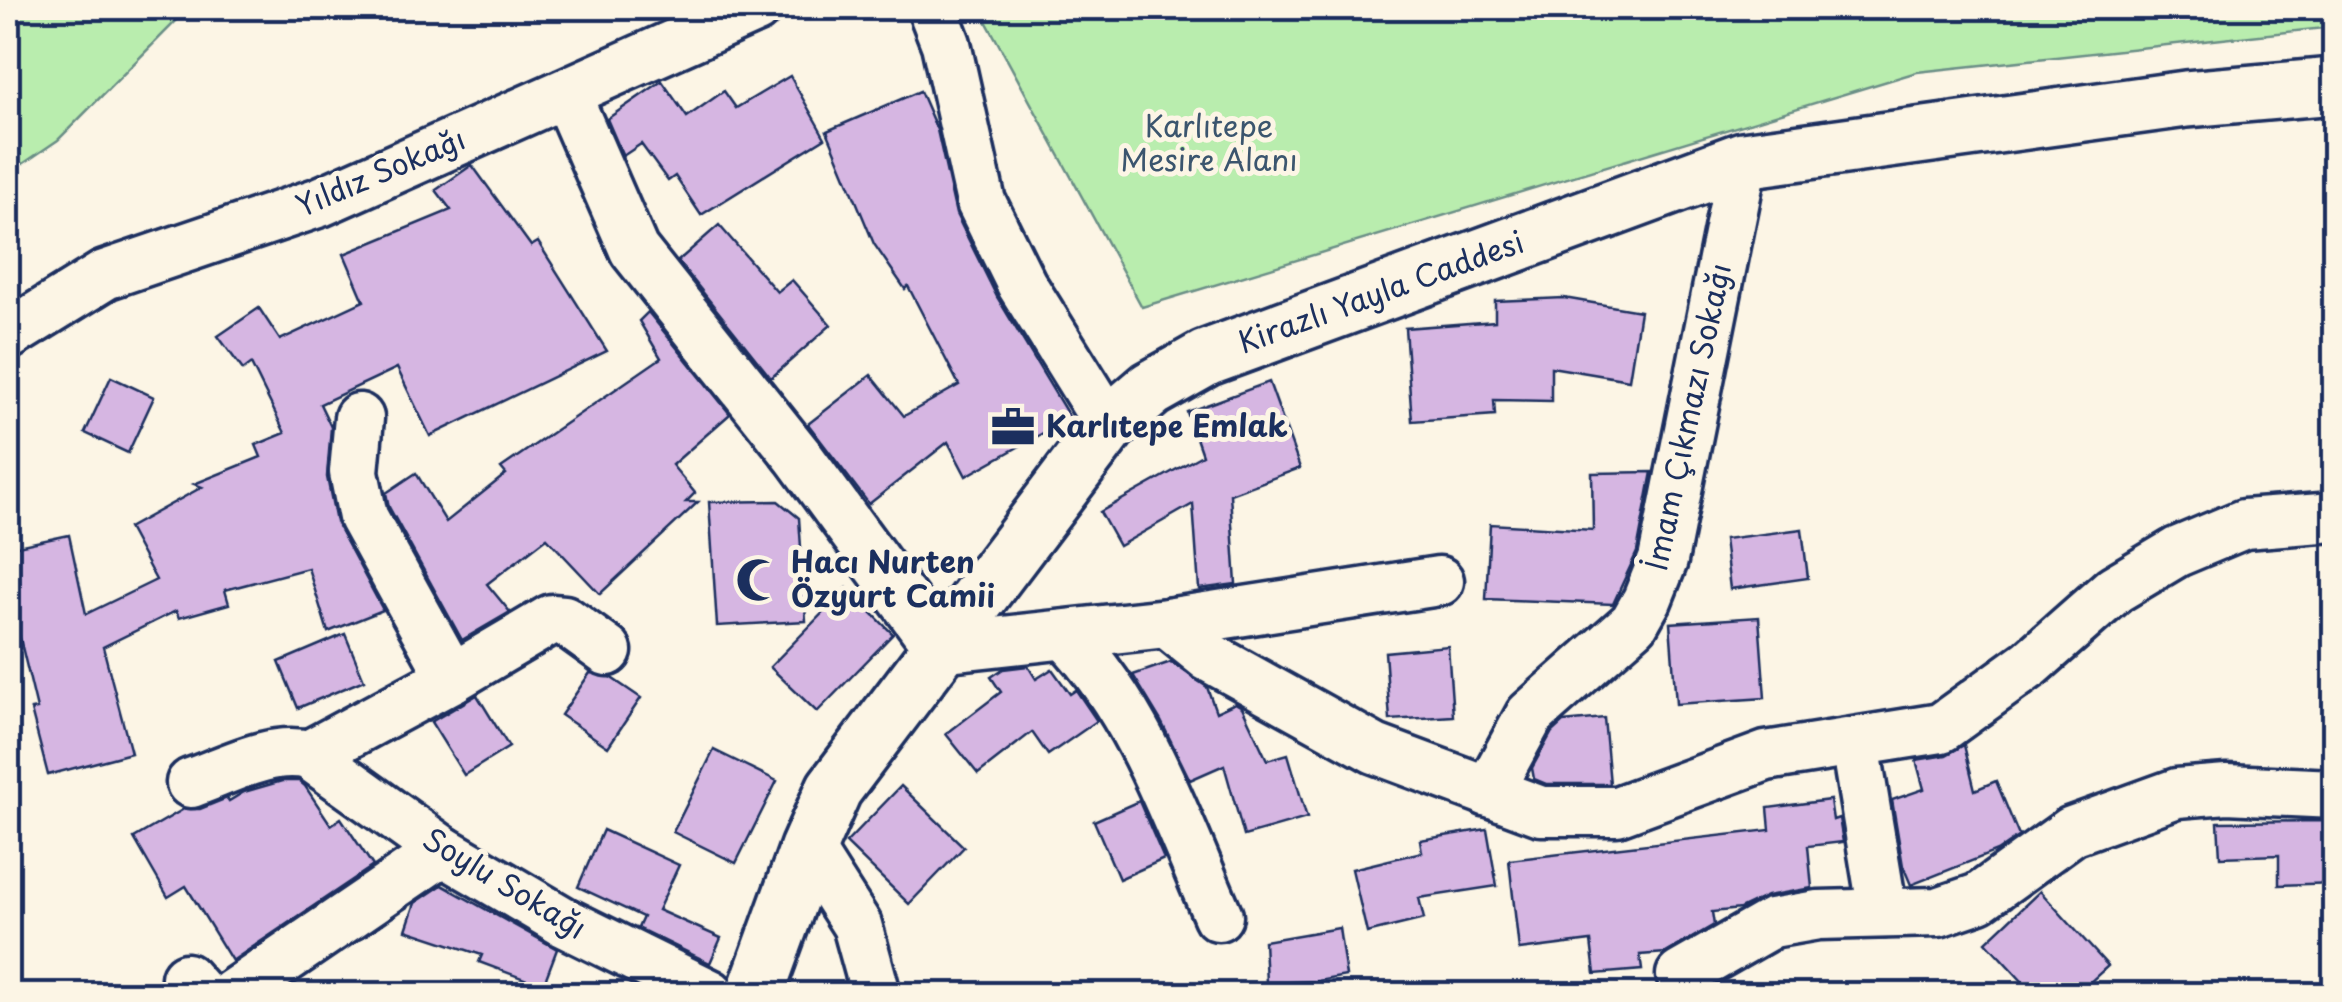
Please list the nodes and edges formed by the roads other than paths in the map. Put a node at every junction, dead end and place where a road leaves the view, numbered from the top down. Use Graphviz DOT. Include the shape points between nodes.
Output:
graph roads {
  1 [pos="756,8"];
  2 [pos="932,8"];
  3 [pos="2334,86"];
  4 [pos="566,94"];
  5 [pos="1743,160"];
  6 [pos="8,336"];
  7 [pos="360,418"];
  8 [pos="1109,425"];
  9 [pos="2334,517"];
  10 [pos="1439,581"];
  11 [pos="1168,623"];
  12 [pos="1067,636"];
  13 [pos="938,648"];
  14 [pos="608,651"];
  15 [pos="452,678"];
  16 [pos="1855,744"];
  17 [pos="309,756"];
  18 [pos="191,783"];
  19 [pos="1488,792"];
  20 [pos="2334,794"];
  21 [pos="808,848"];
  22 [pos="443,851"];
  23 [pos="1883,913"];
  24 [pos="1218,916"];
  25 [pos="1681,975"];
  26 [pos="233,994"];
  27 [pos="710,994"];
  28 [pos="755,994"];
  29 [pos="876,994"];
  1 -- 4 [label="street, Yıldız Sokağı"];
  2 -- 8 [label="street" via="981,202 1022,285"];
  3 -- 5 [label="main road, Kirazlı Yayla Caddesi" via="2186,99"];
  4 -- 6 [label="street, Yıldız Sokağı" via="320,202 104,274"];
  4 -- 13 [label="street" via="634,250 798,456"];
  5 -- 8 [label="main road, Kirazlı Yayla Caddesi" via="1206,358"];
  5 -- 19 [label="street, İmam Çıkmazı Sokağı" via="1663,560 1648,600 1634,623 1530,714"];
  7 -- 15 [label="street" via="354,472 363,517"];
  8 -- 13 [label="main road, Kirazlı Yayla Caddesi"];
  9 -- 16 [label="street" via="2244,524 2177,552 2115,589 2031,663 1941,728"];
  10 -- 11 [label="street"];
  11 -- 12 [label="street"];
  11 -- 19 [label="street" via="1209,657 1375,750"];
  12 -- 13 [label="street"];
  12 -- 24 [label="street" via="1120,701"];
  13 -- 21 [label="main road, Kirazlı Yayla Caddesi" via="834,789"];
  14 -- 15 [label="street" via="564,620 552,619"];
  15 -- 17 [label="street"];
  16 -- 19 [label="street" via="1766,756 1617,810 1541,811"];
  16 -- 23 [label="street"];
  17 -- 18 [label="street" via="270,755"];
  17 -- 22 [label="street, Soylu Sokağı"];
  20 -- 23 [label="street" via="2227,788 2178,793 2072,831 1979,898 1938,912"];
  21 -- 28 [label="main road, Kirazlı Yayla Caddesi"];
  21 -- 29 [label="street" via="857,925"];
  22 -- 26 [label="street"];
  22 -- 27 [label="street, Soylu Sokağı" via="564,922"];
  23 -- 25 [label="street" via="1772,923"];
}
